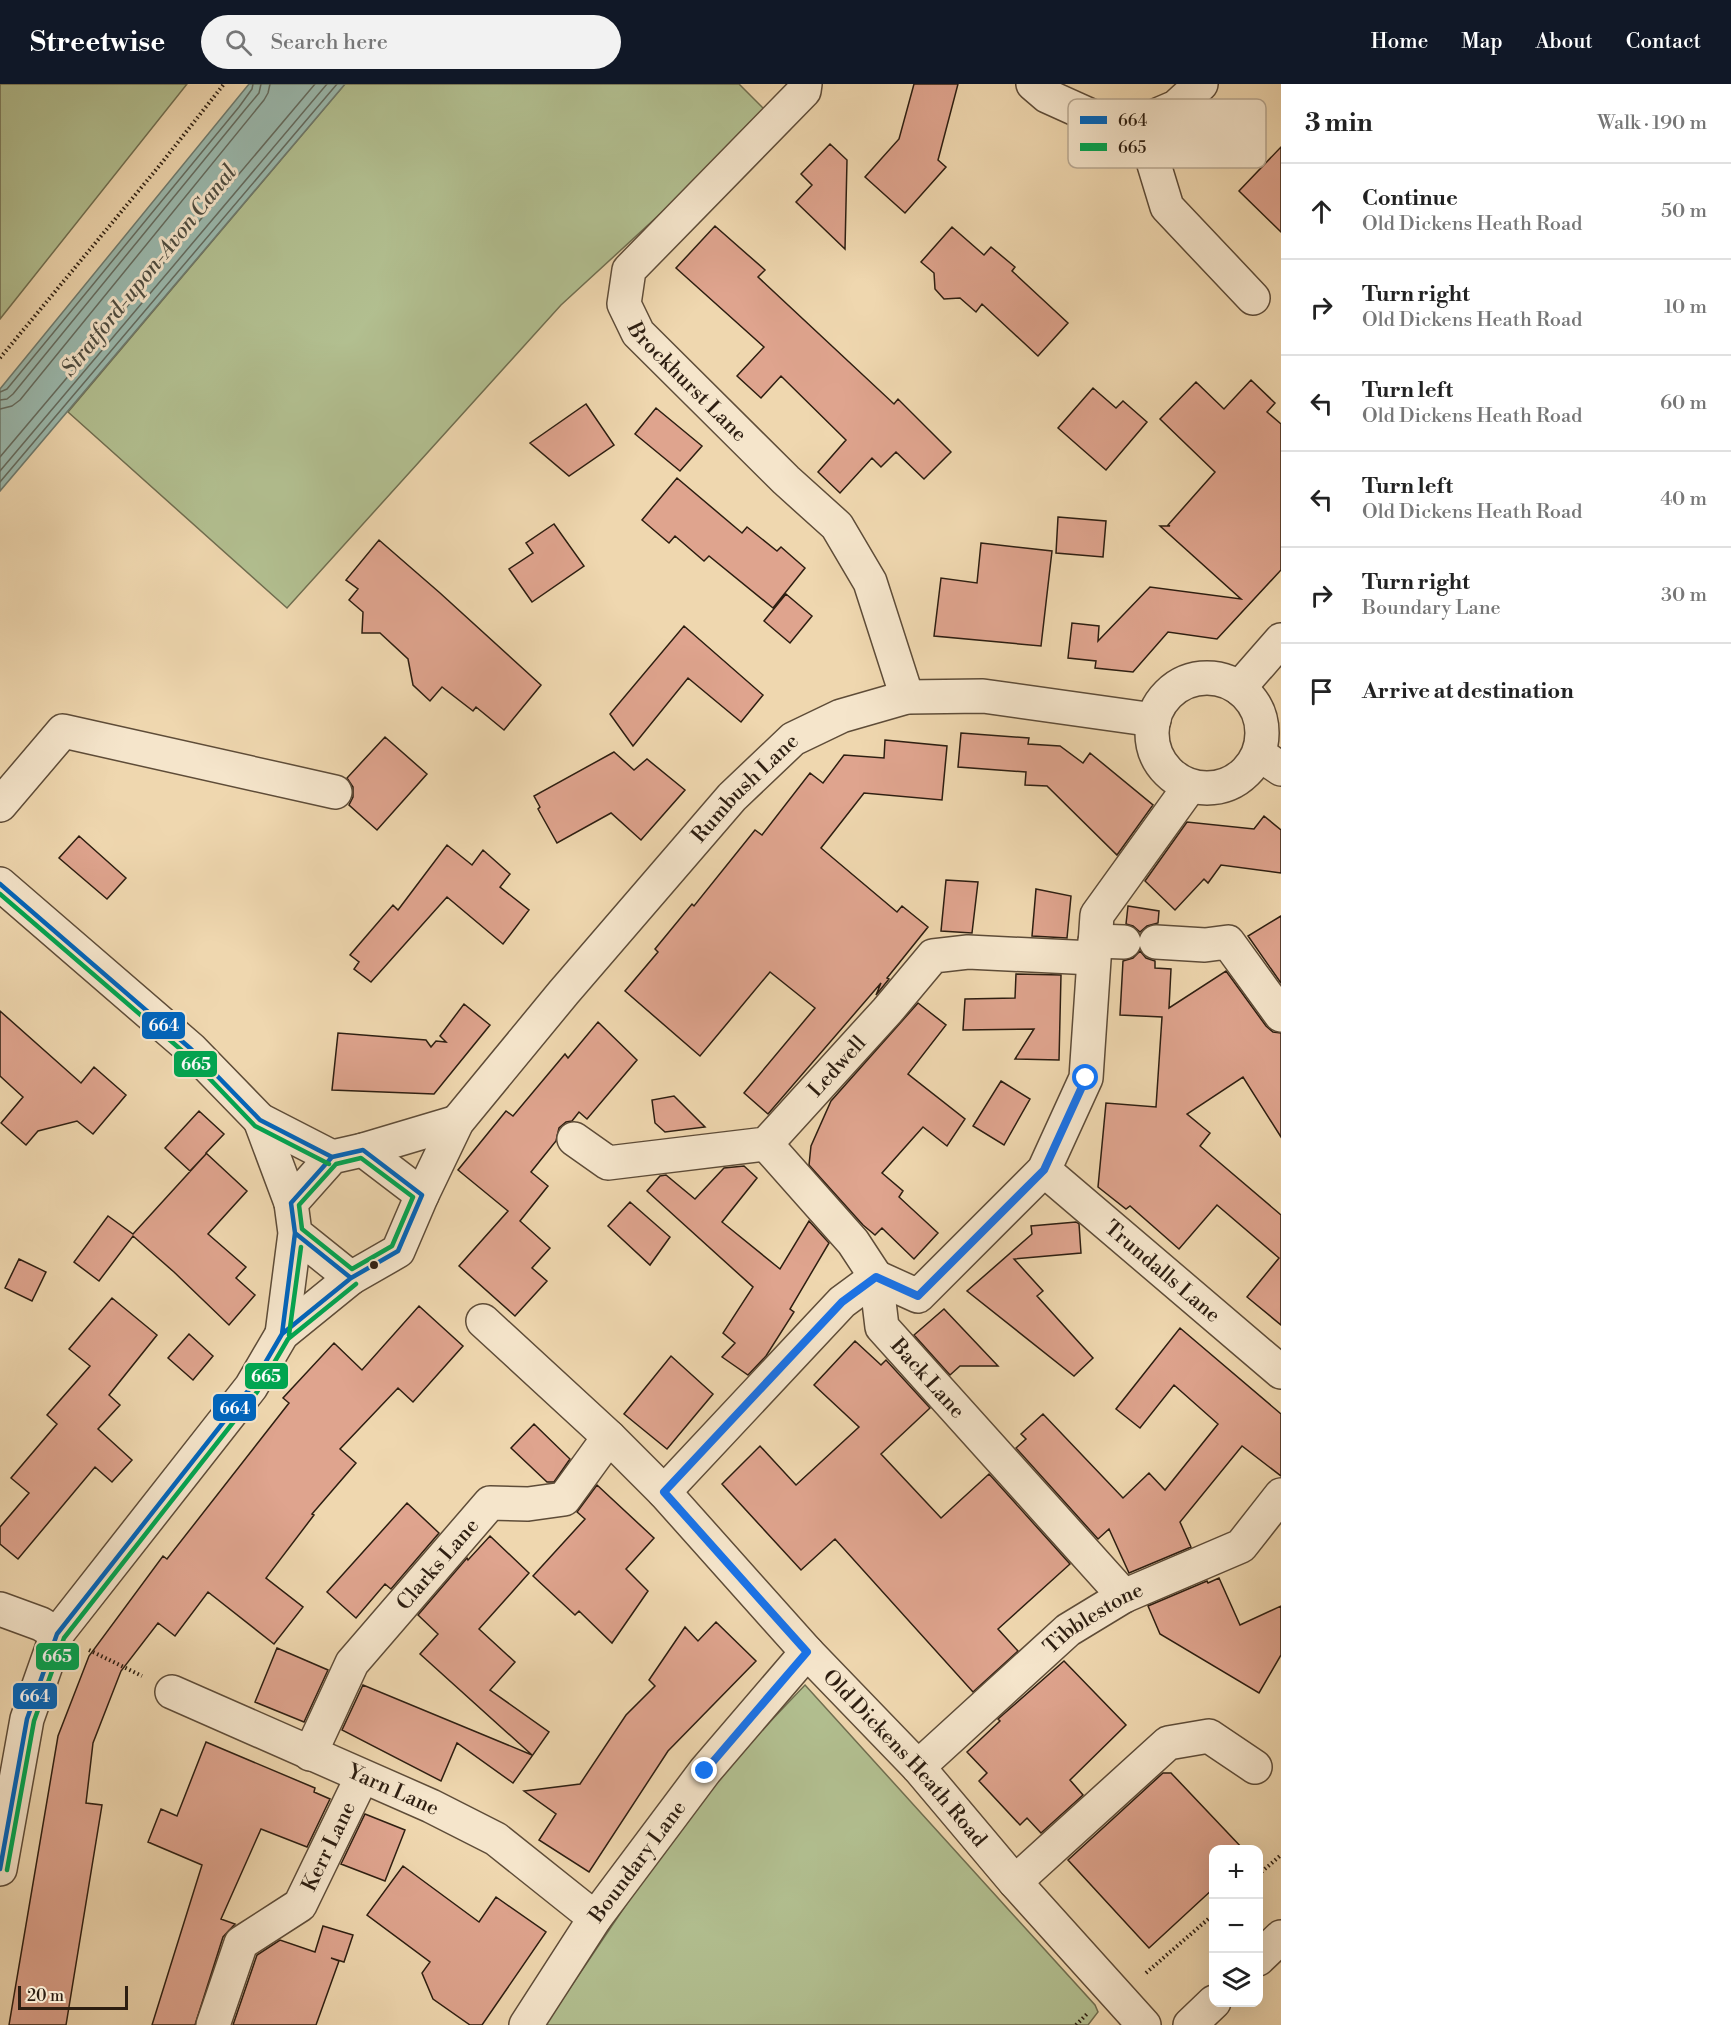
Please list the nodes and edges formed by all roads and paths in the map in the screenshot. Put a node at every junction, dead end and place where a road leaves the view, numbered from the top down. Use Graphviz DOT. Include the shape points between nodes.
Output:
graph roads {
  1 [pos="224,84"];
  2 [pos="805,84"];
  3 [pos="1033,84"];
  4 [pos="1201,84"];
  5 [pos="1184,99"];
  6 [pos="1068,105"];
  7 [pos="1155,168"];
  8 [pos="1253,298"];
  9 [pos="0,358"];
  10 [pos="1281,640"];
  11 [pos="1239,688"];
  12 [pos="907,697"];
  13 [pos="1154,720"];
  14 [pos="1270,761"];
  15 [pos="1190,786"];
  16 [pos="334,792"];
  17 [pos="0,805"];
  18 [pos="0,884"];
  19 [pos="1156,942"];
  20 [pos="1104,947"];
  21 [pos="1281,1014"];
  22 [pos="260,1120"];
  23 [pos="458,1122"];
  24 [pos="574,1139"];
  25 [pos="766,1144"];
  26 [pos="363,1150"];
  27 [pos="332,1157"];
  28 [pos="1044,1170"];
  29 [pos="422,1195"];
  30 [pos="293,1218"];
  31 [pos="876,1277"];
  32 [pos="351,1278"];
  33 [pos="483,1321"];
  34 [pos="282,1334"];
  35 [pos="1276,1356"];
  36 [pos="609,1437"];
  37 [pos="664,1492"];
  38 [pos="1281,1495"];
  39 [pos="1124,1596"];
  40 [pos="0,1609"];
  41 [pos="57,1634"];
  42 [pos="807,1652"];
  43 [pos="172,1692"];
  44 [pos="310,1754"];
  45 [pos="918,1767"];
  46 [pos="1255,1767"];
  47 [pos="362,1777"];
  48 [pos="1281,1855"];
  49 [pos="0,1869"];
  50 [pos="1263,1871"];
  51 [pos="1015,1882"];
  52 [pos="595,1918"];
  53 [pos="1209,1918"];
  54 [pos="1281,1937"];
  55 [pos="1263,1954"];
  56 [pos="1118,1997"];
  57 [pos="1209,2007"];
  58 [pos="213,2025"];
  59 [pos="526,2025"];
  60 [pos="1144,2025"];
  61 [pos="1190,2025"];
  1 -- 9 [label="path"];
  2 -- 12 [label="street, Brockhurst Lane" via="804,91 629,270 624,304 638,333 837,526 870,582"];
  3 -- 6 [label="street"];
  4 -- 5 [label="street"];
  7 -- 8 [label="street" via="1167,207"];
  10 -- 11 [label="street"];
  11 -- 13 [label="street" via="1223,680 1188,681 1161,703"];
  11 -- 14 [label="street" via="1261,717"];
  12 -- 13 [label="street, Rumbush Lane" via="983,696"];
  12 -- 23 [label="street, Rumbush Lane" via="842,716 785,746 732,797"];
  13 -- 15 [label="street" via="1155,752 1175,778"];
  14 -- 15 [label="street" via="1223,786"];
  15 -- 20 [label="street" via="1097,915"];
  16 -- 17 [label="street" via="63,731"];
  18 -- 22 [label="street" via="191,1049"];
  19 -- 21 [label="street" via="1228,942"];
  20 -- 25 [label="street, Ledwell" via="933,956"];
  20 -- 28 [label="street" via="1086,1078"];
  22 -- 27 [label="street"];
  22 -- 30 [label="street"];
  23 -- 26 [label="street"];
  23 -- 29 [label="street, Rumbush Lane"];
  24 -- 25 [label="street" via="608,1163"];
  25 -- 31 [label="street, Back Lane" via="853,1242"];
  26 -- 27 [label="street"];
  26 -- 29 [label="street"];
  27 -- 30 [label="street"];
  28 -- 31 [label="street" via="918,1296"];
  28 -- 35 [label="street, Trundalls Lane"];
  29 -- 32 [label="street" via="398,1251"];
  30 -- 32 [label="street"];
  30 -- 34 [label="street"];
  31 -- 37 [label="street" via="842,1302"];
  31 -- 39 [label="street, Back Lane" via="882,1327"];
  32 -- 34 [label="street"];
  33 -- 36 [label="street, Old Dickens Heath Road"];
  34 -- 41 [label="street" via="251,1387"];
  36 -- 37 [label="street, Old Dickens Heath Road"];
  36 -- 44 [label="street, Clarks Lane" via="564,1499 528,1504 490,1503 352,1663"];
  37 -- 42 [label="street, Old Dickens Heath Road"];
  38 -- 39 [label="street, Tibblestone" via="1241,1546"];
  39 -- 45 [label="street, Tibblestone" via="1068,1630"];
  40 -- 41 [label="street"];
  41 -- 43 [label="path"];
  41 -- 49 [label="street" via="27,1719"];
  42 -- 45 [label="street, Old Dickens Heath Road"];
  42 -- 52 [label="street, Boundary Lane" via="705,1771"];
  43 -- 44 [label="street, Yarn Lane"];
  44 -- 47 [label="street, Yarn Lane"];
  45 -- 51 [label="street, Old Dickens Heath Road"];
  46 -- 51 [label="street" via="1209,1736 1168,1743"];
  47 -- 52 [label="street, Yarn Lane" via="496,1839"];
  47 -- 58 [label="street, Kerr Lane" via="300,1905 241,1943"];
  48 -- 50 [label="path"];
  51 -- 56 [label="street, Old Dickens Heath Road"];
  52 -- 59 [label="street, Boundary Lane"];
  53 -- 56 [label="path"];
  54 -- 55 [label="street"];
  56 -- 60 [label="street, Old Dickens Heath Road"];
  57 -- 61 [label="street"];
}
